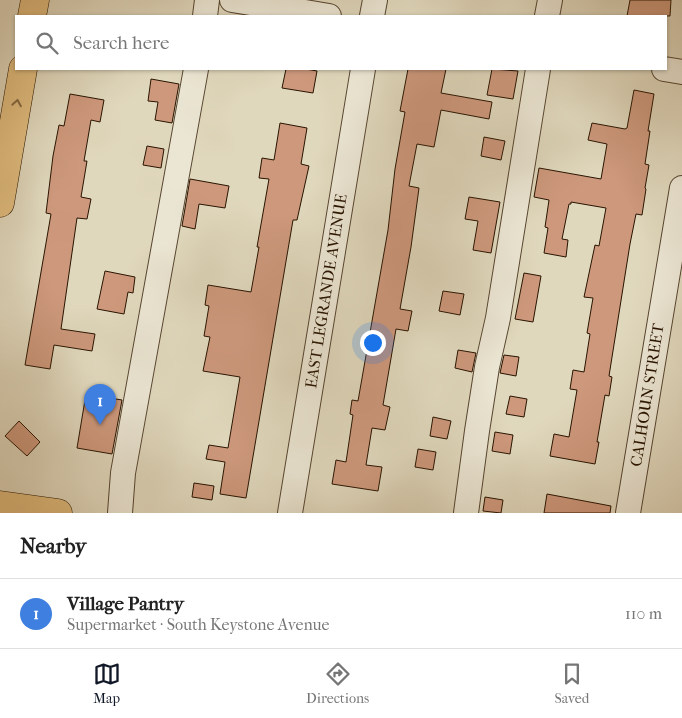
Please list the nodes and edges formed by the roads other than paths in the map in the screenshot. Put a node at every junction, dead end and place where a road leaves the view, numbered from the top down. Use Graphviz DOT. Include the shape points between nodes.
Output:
graph roads {
  1 [pos="35,0"];
  2 [pos="207,0"];
  3 [pos="232,0"];
  4 [pos="375,0"];
  5 [pos="550,0"];
  6 [pos="32,15"];
  7 [pos="205,15"];
  8 [pos="323,15"];
  9 [pos="372,15"];
  10 [pos="547,15"];
  11 [pos="23,70"];
  12 [pos="196,70"];
  13 [pos="363,70"];
  14 [pos="538,70"];
  15 [pos="667,70"];
  16 [pos="682,72"];
  17 [pos="682,188"];
  18 [pos="0,203"];
  19 [pos="0,505"];
  20 [pos="58,513"];
  21 [pos="120,513"];
  22 [pos="290,513"];
  23 [pos="466,513"];
  24 [pos="628,513"];
  1 -- 6 [label="main road"];
  2 -- 7 [label="street"];
  3 -- 8 [label="street"];
  4 -- 9 [label="street"];
  5 -- 10 [label="street"];
  18 -- 11 [label="main road, one-way"];
  12 -- 21 [label="street" via="123,473"];
  13 -- 22 [label="street, EAST LEGRANDE AVENUE"];
  14 -- 23 [label="street" via="498,318 487,367"];
  15 -- 16 [label="street"];
  17 -- 24 [label="street, CALHOUN STREET"];
  19 -- 20 [label="main road"];
}
